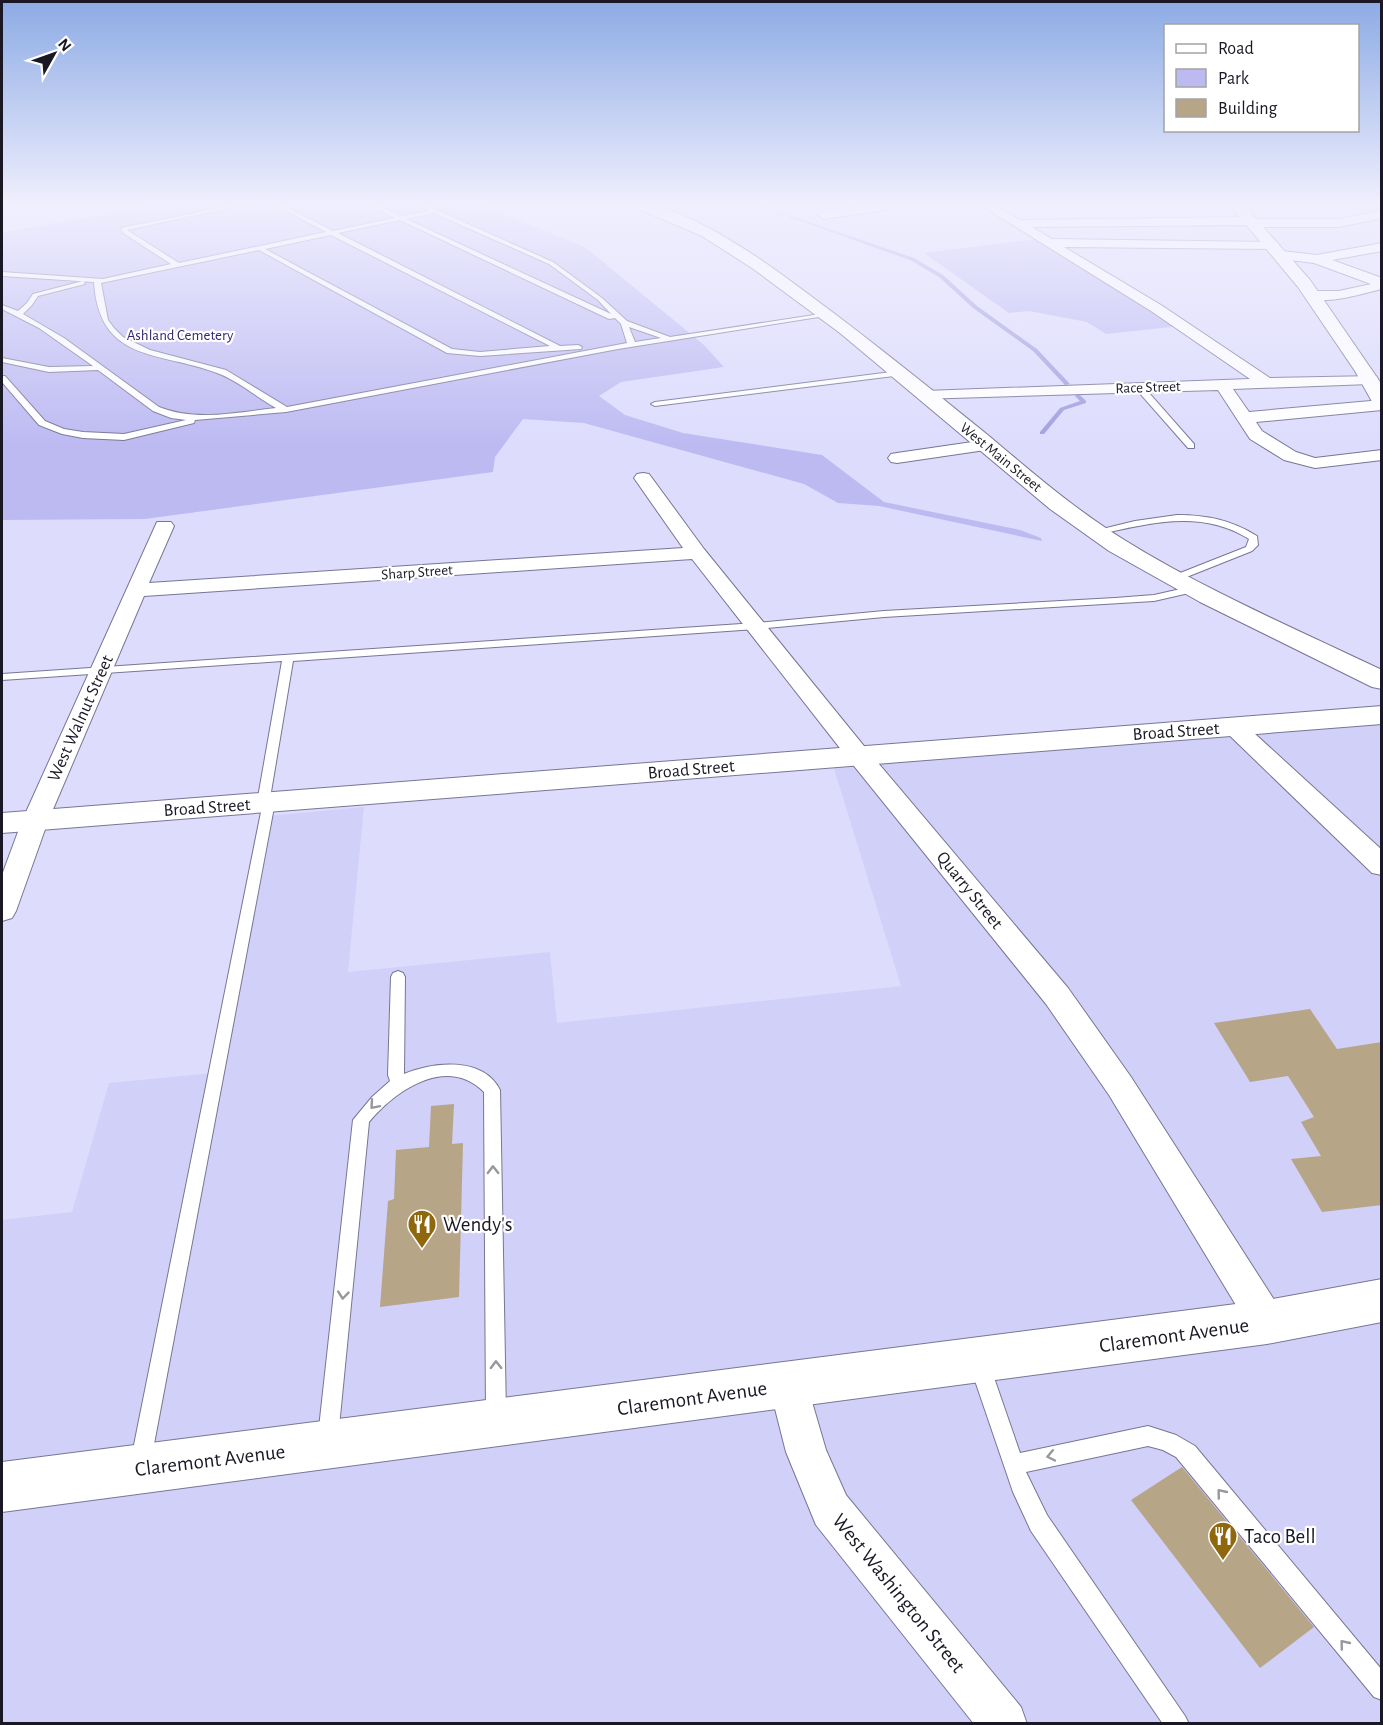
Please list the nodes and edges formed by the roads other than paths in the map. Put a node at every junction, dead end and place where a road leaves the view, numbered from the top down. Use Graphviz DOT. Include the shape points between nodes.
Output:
graph roads {
  1 [pos="79,284"];
  2 [pos="97,284"];
  3 [pos="326,284"];
  4 [pos="434,284"];
  5 [pos="542,284"];
  6 [pos="580,284"];
  7 [pos="783,284"];
  8 [pos="1117,284"];
  9 [pos="1304,284"];
  10 [pos="1380,284"];
  11 [pos="1312,295"];
  12 [pos="2,308"];
  13 [pos="19,314"];
  14 [pos="827,315"];
  15 [pos="622,322"];
  16 [pos="672,340"];
  17 [pos="632,345"];
  18 [pos="559,348"];
  19 [pos="2,360"];
  20 [pos="1382,366"];
  21 [pos="97,368"];
  22 [pos="899,373"];
  23 [pos="1366,374"];
  24 [pos="2,378"];
  25 [pos="1267,383"];
  26 [pos="1222,384"];
  27 [pos="1138,387"];
  28 [pos="925,396"];
  29 [pos="655,404"];
  30 [pos="1382,404"];
  31 [pos="286,410"];
  32 [pos="200,418"];
  33 [pos="1243,418"];
  34 [pos="986,445"];
  35 [pos="1191,446"];
  36 [pos="1382,455"];
  37 [pos="897,458"];
  38 [pos="643,478"];
  39 [pos="164,526"];
  40 [pos="1095,532"];
  41 [pos="697,553"];
  42 [pos="1174,579"];
  43 [pos="1194,589"];
  44 [pos="137,590"];
  45 [pos="756,626"];
  46 [pos="288,658"];
  47 [pos="101,670"];
  48 [pos="2,677"];
  49 [pos="1382,681"];
  50 [pos="1382,715"];
  51 [pos="1234,727"];
  52 [pos="859,756"];
  53 [pos="266,803"];
  54 [pos="35,821"];
  55 [pos="2,823"];
  56 [pos="1382,866"];
  57 [pos="2,911"];
  58 [pos="398,977"];
  59 [pos="399,1083"];
  60 [pos="1382,1300"];
  61 [pos="1267,1322"];
  62 [pos="978,1361"];
  63 [pos="789,1385"];
  64 [pos="496,1424"];
  65 [pos="327,1446"];
  66 [pos="1014,1464"];
  67 [pos="139,1469"];
  68 [pos="2,1487"];
  69 [pos="1382,1689"];
  70 [pos="1004,1724"];
  71 [pos="1178,1724"];
  1 -- 13 [label="lane" via="40,293"];
  2 -- 31 [label="lane" via="103,313 118,336 152,352 226,374"];
  3 -- 18 [label="lane" via="450,351 480,354"];
  4 -- 18 [label="lane"];
  5 -- 15 [label="lane"];
  6 -- 15 [label="lane"];
  7 -- 14 [label="street, West Main Street"];
  8 -- 25 [label="street"];
  9 -- 11 [label="street"];
  10 -- 11 [label="street" via="1339,295"];
  11 -- 23 [label="street"];
  12 -- 13 [label="lane"];
  13 -- 21 [label="lane"];
  14 -- 16 [label="lane"];
  14 -- 22 [label="street, West Main Street"];
  15 -- 16 [label="lane"];
  15 -- 17 [label="lane"];
  16 -- 17 [label="lane"];
  17 -- 18 [label="lane"];
  17 -- 31 [label="lane"];
  19 -- 21 [label="lane" via="32,368"];
  20 -- 23 [label="street, Race Street"];
  21 -- 32 [label="lane" via="156,409 174,416"];
  22 -- 28 [label="street, West Main Street"];
  22 -- 29 [label="lane"];
  23 -- 25 [label="street, Race Street"];
  23 -- 30 [label="street"];
  24 -- 32 [label="lane" via="42,423 62,431 124,437"];
  25 -- 26 [label="street, Race Street"];
  26 -- 27 [label="street, Race Street"];
  26 -- 33 [label="street"];
  27 -- 28 [label="street, Race Street"];
  27 -- 35 [label="lane"];
  28 -- 34 [label="street, West Main Street"];
  30 -- 33 [label="street"];
  31 -- 32 [label="lane"];
  33 -- 36 [label="street" via="1256,435 1298,459 1315,463"];
  34 -- 37 [label="street"];
  34 -- 40 [label="street, West Main Street"];
  38 -- 41 [label="street, Quarry Street"];
  39 -- 44 [label="street, West Walnut Street"];
  40 -- 42 [label="street, West Main Street"];
  40 -- 42 [label="lane" via="1197,517 1221,521 1254,538 1249,549"];
  41 -- 44 [label="street, Sharp Street"];
  41 -- 45 [label="street, Quarry Street"];
  42 -- 43 [label="street, West Main Street"];
  43 -- 45 [label="lane" via="1154,598"];
  43 -- 49 [label="street, West Main Street"];
  44 -- 47 [label="street, West Walnut Street"];
  45 -- 46 [label="lane"];
  45 -- 52 [label="street, Quarry Street"];
  46 -- 47 [label="lane"];
  46 -- 53 [label="lane"];
  47 -- 48 [label="lane"];
  47 -- 54 [label="street, West Walnut Street"];
  50 -- 51 [label="street, Broad Street"];
  51 -- 52 [label="street, Broad Street"];
  51 -- 56 [label="street"];
  52 -- 53 [label="street, Broad Street"];
  52 -- 61 [label="street, Quarry Street" via="1057,996 1120,1086"];
  53 -- 54 [label="street, Broad Street"];
  53 -- 67 [label="lane"];
  54 -- 55 [label="street, Broad Street"];
  54 -- 57 [label="street, West Walnut Street"];
  58 -- 59 [label="lane"];
  64 -- 59 [label="lane, one-way" via="492,1090 480,1077 460,1069 418,1074"];
  59 -- 65 [label="lane, one-way" via="361,1120"];
  60 -- 61 [label="street, Claremont Avenue"];
  61 -- 62 [label="street, Claremont Avenue"];
  62 -- 63 [label="street, Claremont Avenue"];
  62 -- 66 [label="lane"];
  63 -- 64 [label="street, Claremont Avenue"];
  63 -- 70 [label="street, West Washington Street" via="806,1452 831,1510"];
  64 -- 65 [label="street, Claremont Avenue"];
  65 -- 67 [label="street, Claremont Avenue"];
  69 -- 66 [label="lane, one-way" via="1188,1453 1173,1442 1148,1436"];
  66 -- 71 [label="lane" via="1039,1523"];
  67 -- 68 [label="street, Claremont Avenue"];
}
